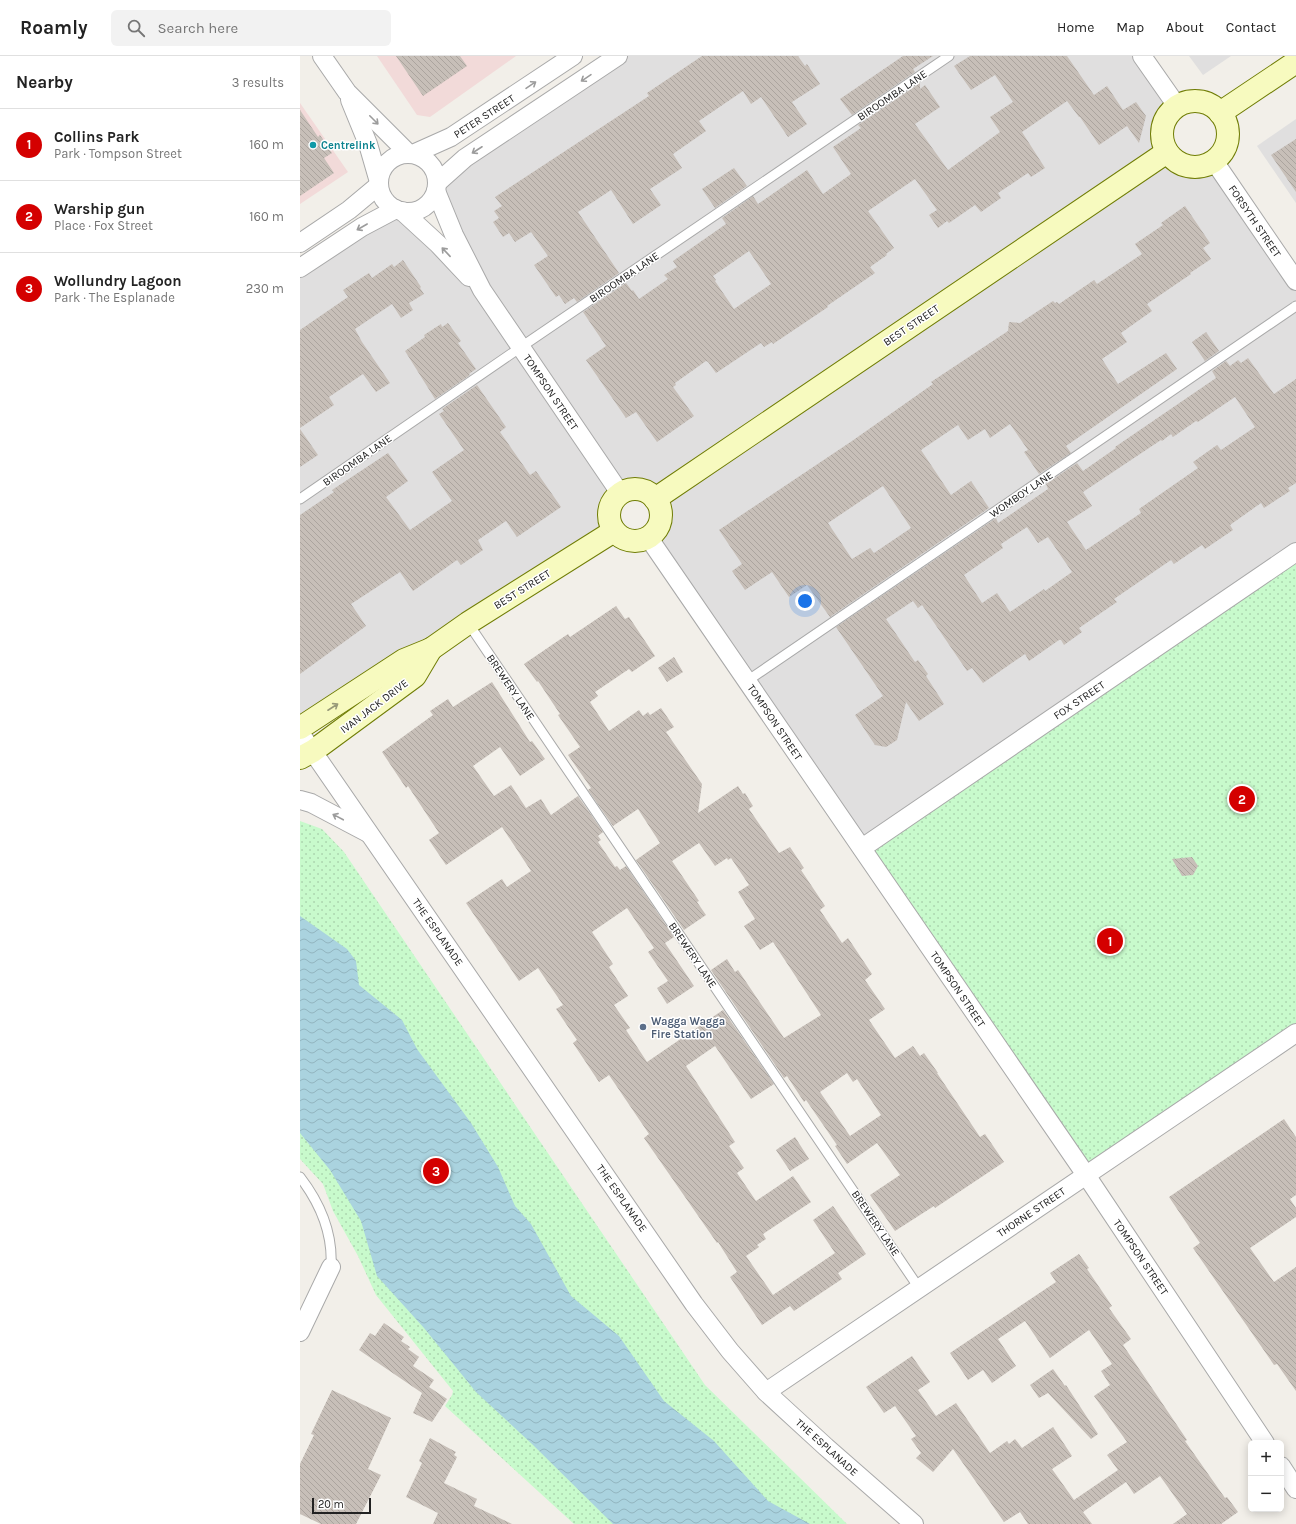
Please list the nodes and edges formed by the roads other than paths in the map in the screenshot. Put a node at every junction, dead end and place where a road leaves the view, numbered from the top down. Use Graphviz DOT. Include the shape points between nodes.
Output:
graph roads {
  1 [pos="322,56"];
  2 [pos="618,56"];
  3 [pos="950,56"];
  4 [pos="1142,56"];
  5 [pos="561,62"];
  6 [pos="1296,62"];
  7 [pos="347,92"];
  8 [pos="565,92"];
  9 [pos="1177,106"];
  10 [pos="1220,113"];
  11 [pos="1167,152"];
  12 [pos="411,154"];
  13 [pos="1214,161"];
  14 [pos="379,183"];
  15 [pos="436,187"];
  16 [pos="399,210"];
  17 [pos="300,243"];
  18 [pos="300,268"];
  19 [pos="1296,281"];
  20 [pos="482,290"];
  21 [pos="1296,306"];
  22 [pos="521,347"];
  23 [pos="620,493"];
  24 [pos="300,499"];
  25 [pos="655,499"];
  26 [pos="614,531"];
  27 [pos="648,537"];
  28 [pos="1296,552"];
  29 [pos="468,623"];
  30 [pos="431,649"];
  31 [pos="746,681"];
  32 [pos="300,728"];
  33 [pos="300,733"];
  34 [pos="307,755"];
  35 [pos="300,800"];
  36 [pos="372,836"];
  37 [pos="862,848"];
  38 [pos="1296,1033"];
  39 [pos="1086,1175"];
  40 [pos="300,1177"];
  41 [pos="331,1262"];
  42 [pos="919,1288"];
  43 [pos="300,1332"];
  44 [pos="766,1392"];
  45 [pos="1263,1440"];
  46 [pos="1284,1471"];
  47 [pos="1296,1489"];
  48 [pos="914,1524"];
  1 -- 7 [label="street"];
  2 -- 8 [label="street, one-way"];
  3 -- 22 [label="lane, BIROOMBA LANE"];
  4 -- 9 [label="street"];
  5 -- 8 [label="street, PETER STREET"];
  12 -- 5 [label="street, PETER STREET, one-way" via="451,138"];
  6 -- 10 [label="street"];
  7 -- 12 [label="street, one-way"];
  7 -- 14 [label="street" via="368,144"];
  8 -- 15 [label="street, one-way" via="465,158"];
  9 -- 10 [label="street" via="1195,101 1205,103"];
  9 -- 11 [label="street" via="1169,113 1163,127 1163,142"];
  10 -- 13 [label="street" via="1228,133 1222,153"];
  11 -- 13 [label="street" via="1183,165 1204,166"];
  11 -- 25 [label="street, BEST STREET"];
  12 -- 14 [label="street" via="400,155 385,165"];
  12 -- 15 [label="street" via="430,164 435,173"];
  13 -- 19 [label="street, FORSYTH STREET"];
  14 -- 16 [label="street" via="384,200"];
  14 -- 17 [label="street" via="349,210"];
  15 -- 16 [label="street" via="432,199 419,210"];
  15 -- 20 [label="street, TOMPSON STREET" via="454,235"];
  16 -- 18 [label="street, one-way" via="362,227"];
  20 -- 16 [label="street, TOMPSON STREET, one-way" via="438,244"];
  20 -- 22 [label="street, TOMPSON STREET"];
  21 -- 31 [label="lane, WOMBOY LANE"];
  22 -- 23 [label="street, TOMPSON STREET"];
  22 -- 24 [label="lane, BIROOMBA LANE"];
  23 -- 25 [label="street" via="627,490 643,490"];
  23 -- 26 [label="street" via="610,506 608,515"];
  25 -- 27 [label="street" via="660,511 659,524 655,532"];
  26 -- 27 [label="street" via="619,536 634,541"];
  26 -- 29 [label="street, BEST STREET"];
  27 -- 31 [label="street, TOMPSON STREET"];
  28 -- 37 [label="street, FOX STREET"];
  29 -- 30 [label="street, BEST STREET"];
  29 -- 42 [label="lane, BREWERY LANE"];
  32 -- 30 [label="street, IVAN JACK DRIVE, one-way" via="404,660"];
  30 -- 34 [label="street, IVAN JACK DRIVE" via="415,676"];
  31 -- 37 [label="street, TOMPSON STREET"];
  33 -- 34 [label="street, THE ESPLANADE"];
  34 -- 36 [label="street, THE ESPLANADE"];
  36 -- 35 [label="street, THE ESPLANADE, one-way" via="311,803"];
  36 -- 44 [label="street, THE ESPLANADE" via="694,1304"];
  37 -- 39 [label="street, TOMPSON STREET"];
  38 -- 39 [label="street, THORNE STREET"];
  39 -- 42 [label="street, THORNE STREET"];
  39 -- 45 [label="street, TOMPSON STREET"];
  40 -- 41 [label="lane" via="316,1198 328,1232"];
  41 -- 43 [label="street"];
  42 -- 44 [label="street, THORNE STREET"];
  44 -- 48 [label="street, THE ESPLANADE"];
  46 -- 47 [label="street"];
}
